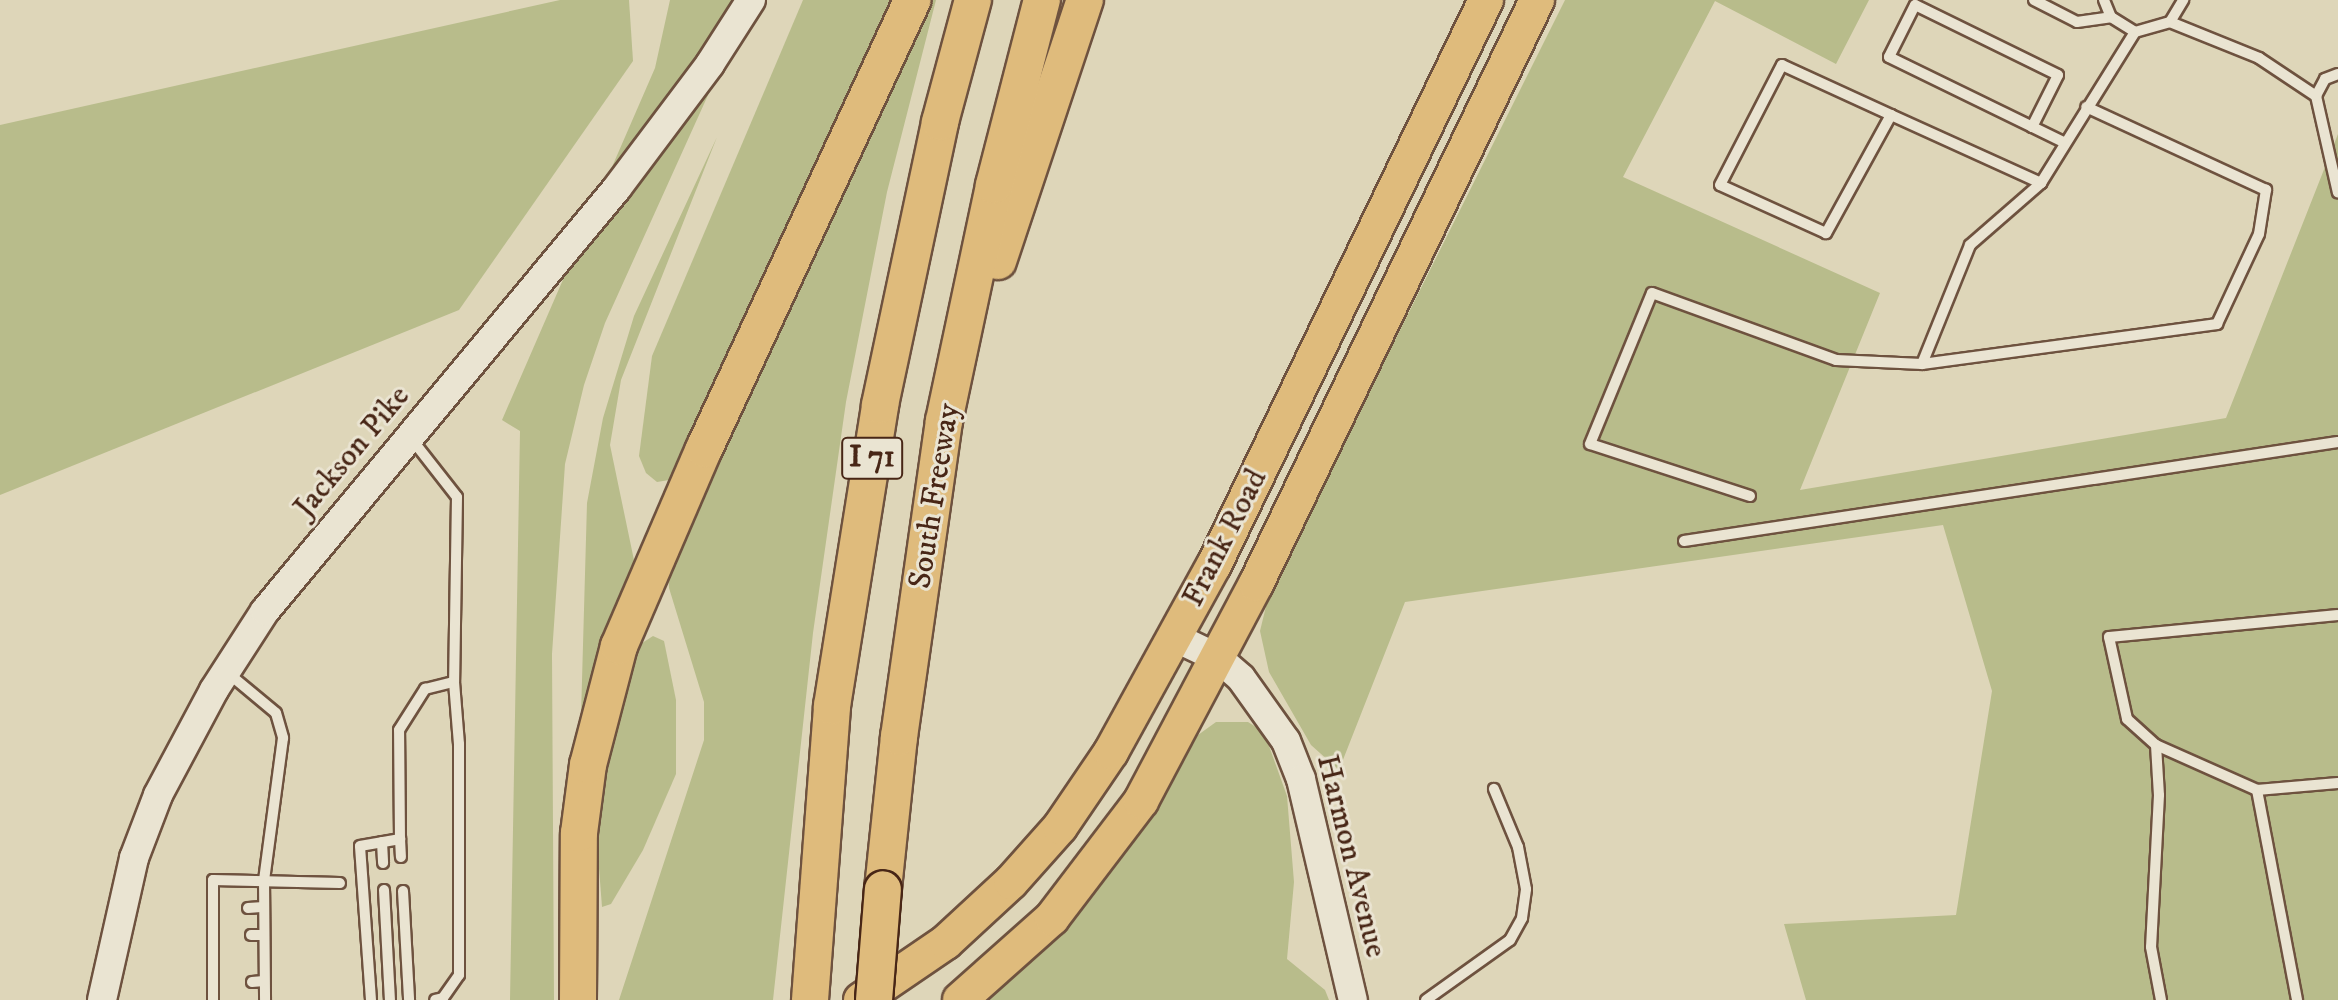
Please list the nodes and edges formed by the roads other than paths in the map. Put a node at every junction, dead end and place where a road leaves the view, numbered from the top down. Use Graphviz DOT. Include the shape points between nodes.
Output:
graph roads {
  1 [pos="751,0"];
  2 [pos="912,0"];
  3 [pos="973,0"];
  4 [pos="1042,0"];
  5 [pos="1085,0"];
  6 [pos="1486,0"];
  7 [pos="1537,0"];
  8 [pos="2034,0"];
  9 [pos="2104,0"];
  10 [pos="2183,0"];
  11 [pos="2111,17"];
  12 [pos="2170,22"];
  13 [pos="2135,32"];
  14 [pos="2338,74"];
  15 [pos="2316,96"];
  16 [pos="2086,107"];
  17 [pos="1891,115"];
  18 [pos="2032,127"];
  19 [pos="2063,142"];
  20 [pos="2041,183"];
  21 [pos="2338,193"];
  22 [pos="1922,364"];
  23 [pos="944,421"];
  24 [pos="409,436"];
  25 [pos="2338,442"];
  26 [pos="1750,496"];
  27 [pos="1684,541"];
  28 [pos="2338,615"];
  29 [pos="1174,637"];
  30 [pos="1218,658"];
  31 [pos="226,672"];
  32 [pos="454,682"];
  33 [pos="2156,745"];
  34 [pos="2338,783"];
  35 [pos="1494,789"];
  36 [pos="2257,790"];
  37 [pos="400,839"];
  38 [pos="382,842"];
  39 [pos="401,857"];
  40 [pos="383,863"];
  41 [pos="264,880"];
  42 [pos="340,883"];
  43 [pos="384,890"];
  44 [pos="403,891"];
  45 [pos="264,907"];
  46 [pos="248,908"];
  47 [pos="212,910"];
  48 [pos="225,910"];
  49 [pos="251,935"];
  50 [pos="264,935"];
  51 [pos="226,936"];
  52 [pos="213,937"];
  53 [pos="252,959"];
  54 [pos="264,959"];
  55 [pos="212,960"];
  56 [pos="227,960"];
  57 [pos="264,981"];
  58 [pos="252,982"];
  59 [pos="102,1000"];
  60 [pos="213,1000"];
  61 [pos="265,1000"];
  62 [pos="371,1000"];
  63 [pos="390,1000"];
  64 [pos="409,1000"];
  65 [pos="435,1000"];
  66 [pos="578,1000"];
  67 [pos="810,1000"];
  68 [pos="861,1000"];
  69 [pos="874,1000"];
  70 [pos="960,1000"];
  71 [pos="1353,1000"];
  72 [pos="1426,1000"];
  73 [pos="2161,1000"];
  74 [pos="2297,1000"];
  1 -- 24 [label="main road, Jackson Pike" via="617,188"];
  2 -- 66 [label="highway" via="619,646 588,765 579,833"];
  3 -- 67 [label="highway, I 71" via="940,122 880,405 832,706"];
  4 -- 23 [label="highway, South Freeway / I 71" via="994,185"];
  5 -- 23 [label="highway"];
  6 -- 29 [label="highway, Frank Road" via="1220,554"];
  7 -- 30 [label="highway, Frank Road"];
  8 -- 11 [label="lane" via="2077,22"];
  9 -- 11 [label="lane"];
  10 -- 12 [label="lane"];
  11 -- 13 [label="lane"];
  12 -- 13 [label="lane"];
  12 -- 15 [label="lane" via="2259,58"];
  13 -- 16 [label="lane"];
  14 -- 15 [label="lane" via="2325,79"];
  15 -- 21 [label="lane"];
  16 -- 19 [label="lane"];
  16 -- 22 [label="lane" via="2266,190 2259,234 2217,324"];
  17 -- 17 [label="lane" via="1782,65 1720,185 1826,233"];
  17 -- 20 [label="lane"];
  18 -- 18 [label="lane" via="1889,57 1915,5 2058,75"];
  18 -- 19 [label="lane"];
  19 -- 20 [label="lane"];
  20 -- 22 [label="lane" via="1970,245"];
  22 -- 26 [label="lane" via="1836,360 1652,293 1590,444"];
  23 -- 69 [label="highway, South Freeway / I 71, bridge" via="899,737"];
  24 -- 31 [label="main road, Jackson Pike" via="265,611"];
  24 -- 32 [label="lane" via="457,497"];
  25 -- 27 [label="lane"];
  28 -- 33 [label="lane" via="2109,637 2127,719"];
  29 -- 30 [label="main road, Harmon Avenue"];
  29 -- 68 [label="highway, Frank Road" via="1111,752 1060,827 946,942"];
  30 -- 70 [label="highway, Frank Road" via="1141,801 1097,865 1052,918"];
  30 -- 71 [label="main road, Harmon Avenue" via="1259,696 1295,760"];
  31 -- 41 [label="lane" via="276,713 283,738"];
  31 -- 59 [label="main road, Jackson Pike" via="158,795 115,926"];
  32 -- 37 [label="lane" via="425,689 399,730"];
  32 -- 65 [label="lane" via="459,975 443,998"];
  33 -- 36 [label="lane"];
  33 -- 73 [label="lane" via="2159,795 2151,947"];
  34 -- 36 [label="lane"];
  35 -- 72 [label="lane" via="1518,847 1526,889 1522,918 1510,940"];
  36 -- 74 [label="lane"];
  37 -- 38 [label="lane"];
  37 -- 39 [label="lane"];
  38 -- 40 [label="lane"];
  38 -- 62 [label="lane" via="360,846"];
  41 -- 42 [label="lane"];
  41 -- 45 [label="lane"];
  41 -- 47 [label="lane" via="213,880"];
  43 -- 63 [label="lane"];
  44 -- 64 [label="lane"];
  45 -- 46 [label="lane"];
  45 -- 50 [label="lane"];
  47 -- 48 [label="lane"];
  47 -- 52 [label="lane"];
  49 -- 50 [label="lane"];
  50 -- 54 [label="lane"];
  51 -- 52 [label="lane"];
  52 -- 55 [label="lane"];
  53 -- 54 [label="lane"];
  54 -- 57 [label="lane"];
  55 -- 56 [label="lane"];
  55 -- 60 [label="lane" via="218,985"];
  57 -- 58 [label="lane"];
  57 -- 61 [label="lane"];
}
